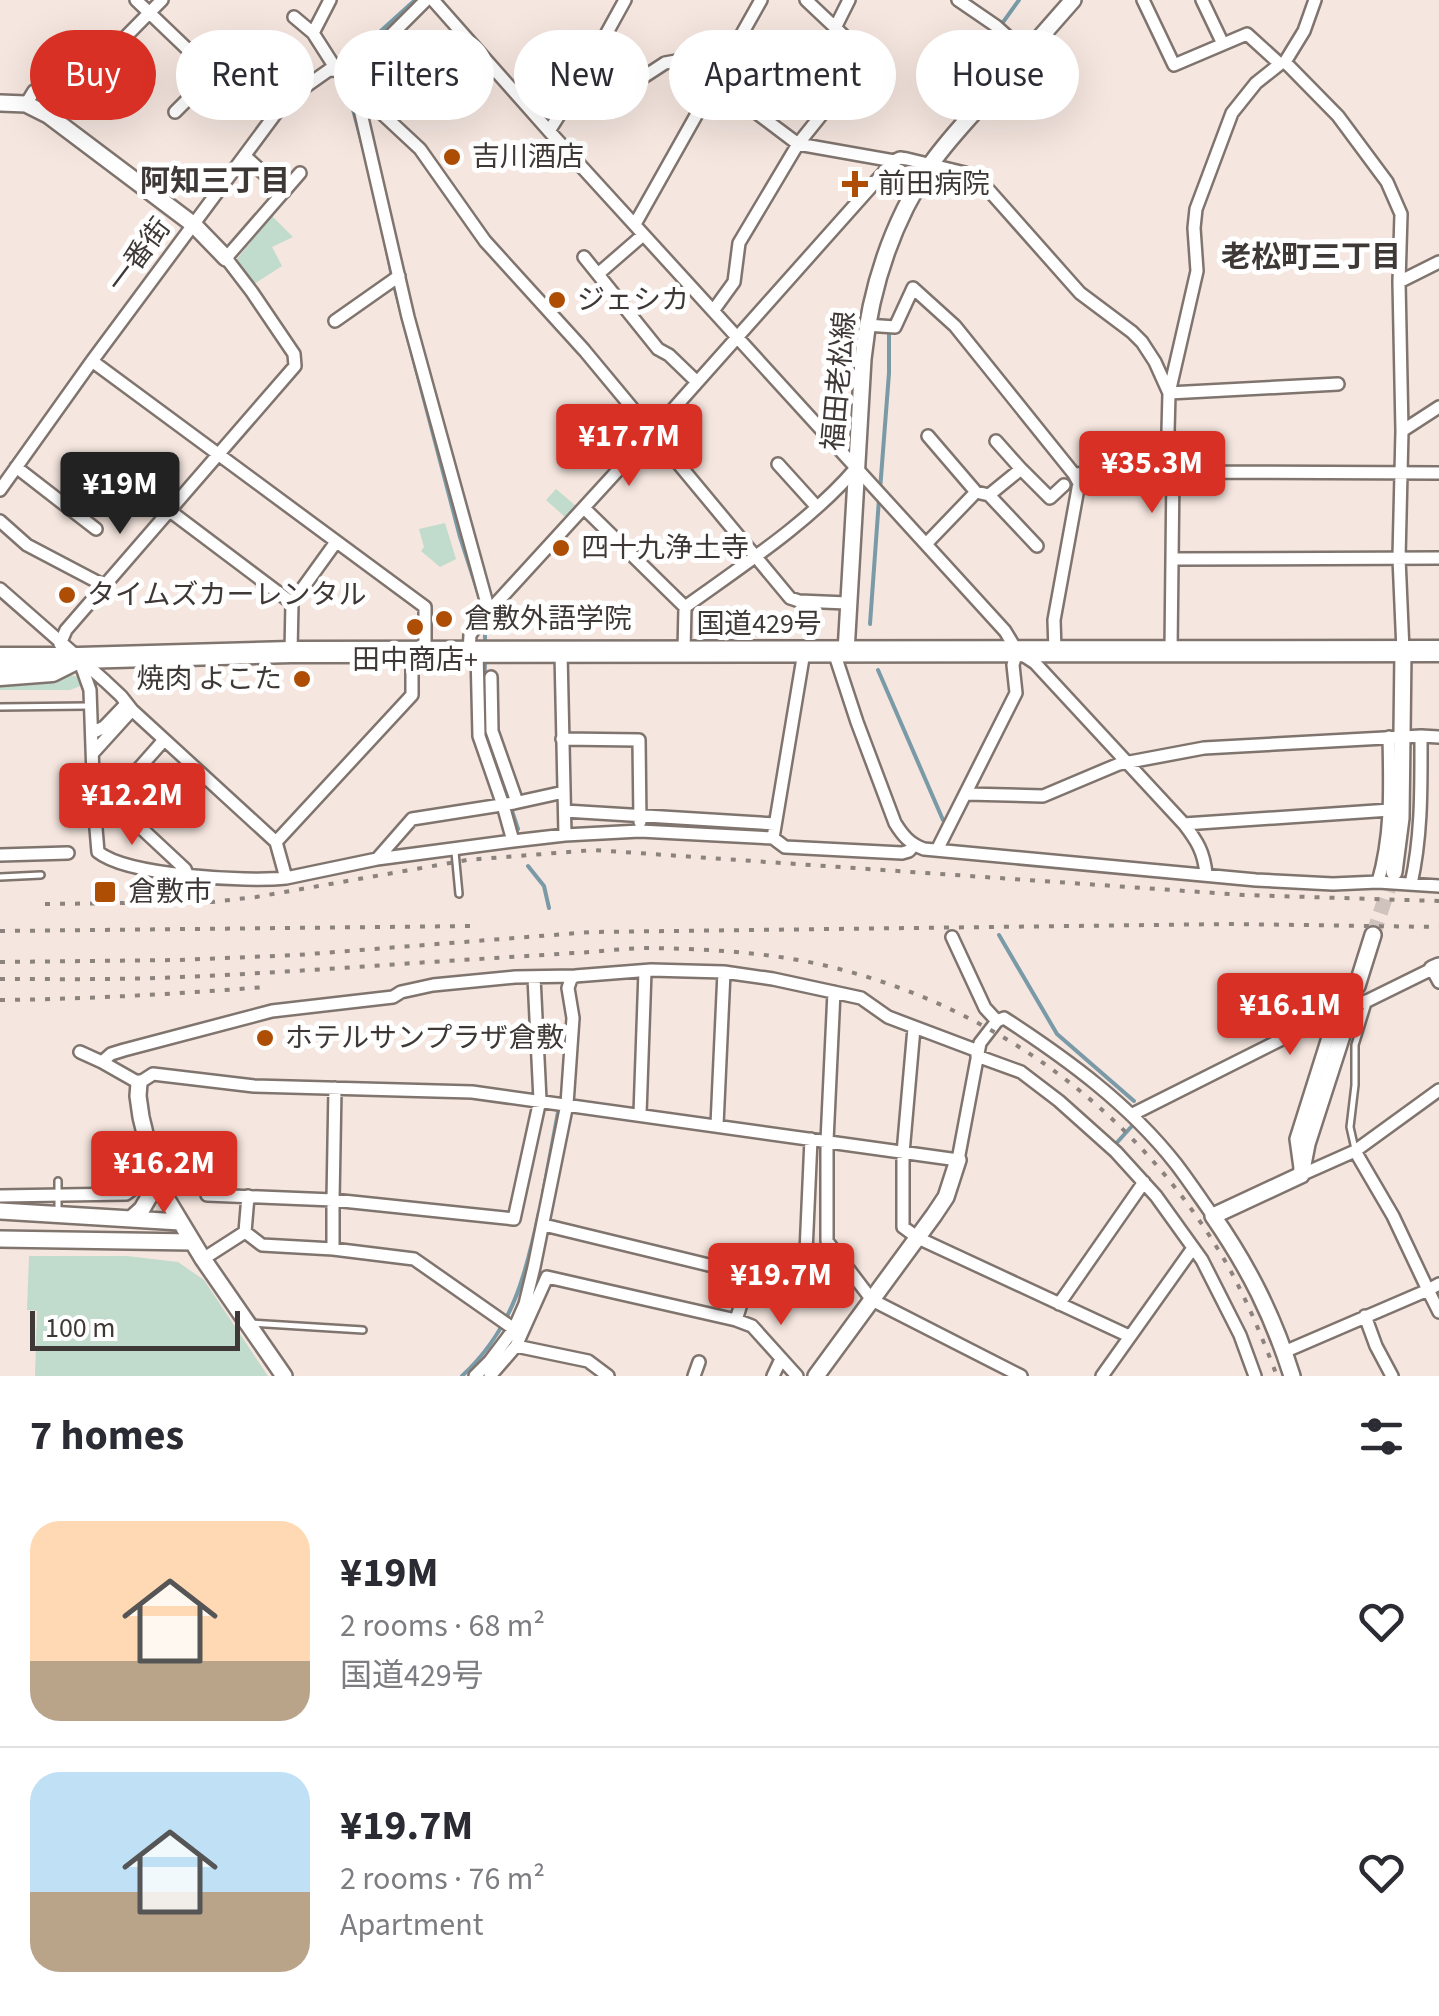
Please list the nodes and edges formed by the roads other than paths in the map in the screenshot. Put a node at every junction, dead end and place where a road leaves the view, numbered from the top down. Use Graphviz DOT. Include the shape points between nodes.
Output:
graph roads {
  1 [pos="136,0"];
  2 [pos="162,0"];
  3 [pos="330,0"];
  4 [pos="429,0"];
  5 [pos="625,0"];
  6 [pos="760,0"];
  7 [pos="806,0"];
  8 [pos="848,0"];
  9 [pos="958,0"];
  10 [pos="1073,0"];
  11 [pos="1142,0"];
  12 [pos="1202,0"];
  13 [pos="1315,0"];
  14 [pos="151,13"];
  15 [pos="294,17"];
  16 [pos="835,28"];
  17 [pos="309,30"];
  18 [pos="393,30"];
  19 [pos="609,30"];
  20 [pos="743,30"];
  21 [pos="1000,30"];
  22 [pos="1046,30"];
  23 [pos="314,31"];
  24 [pos="314,34"];
  25 [pos="176,38"];
  26 [pos="1223,44"];
  27 [pos="334,57"];
  28 [pos="1282,63"];
  29 [pos="334,70"];
  30 [pos="0,104"];
  31 [pos="26,104"];
  32 [pos="362,120"];
  33 [pos="389,120"];
  34 [pos="556,120"];
  35 [pos="694,120"];
  36 [pos="766,120"];
  37 [pos="969,120"];
  38 [pos="549,131"];
  39 [pos="798,144"];
  40 [pos="245,156"];
  41 [pos="894,160"];
  42 [pos="931,164"];
  43 [pos="300,174"];
  44 [pos="284,192"];
  45 [pos="194,225"];
  46 [pos="639,230"];
  47 [pos="584,257"];
  48 [pos="226,258"];
  49 [pos="1439,262"];
  50 [pos="598,274"];
  51 [pos="395,279"];
  52 [pos="1399,282"];
  53 [pos="714,311"];
  54 [pos="335,321"];
  55 [pos="866,324"];
  56 [pos="738,337"];
  57 [pos="92,361"];
  58 [pos="698,382"];
  59 [pos="1338,384"];
  60 [pos="1168,393"];
  61 [pos="1439,406"];
  62 [pos="1402,431"];
  63 [pos="652,433"];
  64 [pos="928,436"];
  65 [pos="996,441"];
  66 [pos="220,455"];
  67 [pos="778,464"];
  68 [pos="16,467"];
  69 [pos="856,467"];
  70 [pos="1021,469"];
  71 [pos="1173,471"];
  72 [pos="1400,473"];
  73 [pos="1439,473"];
  74 [pos="1074,474"];
  75 [pos="1064,486"];
  76 [pos="0,490"];
  77 [pos="983,494"];
  78 [pos="816,506"];
  79 [pos="584,508"];
  80 [pos="170,511"];
  81 [pos="0,521"];
  82 [pos="96,529"];
  83 [pos="336,542"];
  84 [pos="926,544"];
  85 [pos="1037,546"];
  86 [pos="754,556"];
  87 [pos="1399,558"];
  88 [pos="1439,558"];
  89 [pos="1173,559"];
  90 [pos="105,586"];
  91 [pos="0,589"];
  92 [pos="292,603"];
  93 [pos="847,603"];
  94 [pos="685,607"];
  95 [pos="486,615"];
  96 [pos="60,644"];
  97 [pos="684,651"];
  98 [pos="1017,651"];
  99 [pos="1055,651"];
  100 [pos="1402,651"];
  101 [pos="1439,651"];
  102 [pos="291,652"];
  103 [pos="418,652"];
  104 [pos="479,652"];
  105 [pos="804,652"];
  106 [pos="840,652"];
  107 [pos="1172,652"];
  108 [pos="561,653"];
  109 [pos="0,658"];
  110 [pos="79,658"];
  111 [pos="0,675"];
  112 [pos="491,676"];
  113 [pos="91,706"];
  114 [pos="0,707"];
  115 [pos="129,707"];
  116 [pos="92,734"];
  117 [pos="1420,736"];
  118 [pos="1439,736"];
  119 [pos="1396,737"];
  120 [pos="562,739"];
  121 [pos="164,740"];
  122 [pos="93,753"];
  123 [pos="1126,762"];
  124 [pos="564,792"];
  125 [pos="966,794"];
  126 [pos="110,800"];
  127 [pos="94,804"];
  128 [pos="510,804"];
  129 [pos="564,810"];
  130 [pos="1390,810"];
  131 [pos="1421,812"];
  132 [pos="1439,813"];
  133 [pos="640,815"];
  134 [pos="775,824"];
  135 [pos="1184,824"];
  136 [pos="640,831"];
  137 [pos="565,835"];
  138 [pos="773,838"];
  139 [pos="513,841"];
  140 [pos="276,842"];
  141 [pos="914,845"];
  142 [pos="455,848"];
  143 [pos="937,850"];
  144 [pos="68,853"];
  145 [pos="0,854"];
  146 [pos="377,860"];
  147 [pos="1394,872"];
  148 [pos="187,874"];
  149 [pos="1206,874"];
  150 [pos="41,875"];
  151 [pos="0,876"];
  152 [pos="286,878"];
  153 [pos="1378,882"];
  154 [pos="1412,884"];
  155 [pos="1439,886"];
  156 [pos="459,894"];
  157 [pos="1373,935"];
  158 [pos="952,937"];
  159 [pos="645,970"];
  160 [pos="724,972"];
  161 [pos="1437,972"];
  162 [pos="534,976"];
  163 [pos="575,976"];
  164 [pos="1357,986"];
  165 [pos="834,992"];
  166 [pos="1369,1000"];
  167 [pos="1341,1018"];
  168 [pos="997,1021"];
  169 [pos="914,1028"];
  170 [pos="80,1052"];
  171 [pos="978,1054"];
  172 [pos="102,1062"];
  173 [pos="140,1082"];
  174 [pos="335,1088"];
  175 [pos="1439,1090"];
  176 [pos="540,1100"];
  177 [pos="567,1104"];
  178 [pos="640,1114"];
  179 [pos="1131,1114"];
  180 [pos="717,1126"];
  181 [pos="811,1139"];
  182 [pos="827,1141"];
  183 [pos="1355,1151"];
  184 [pos="902,1152"];
  185 [pos="958,1160"];
  186 [pos="1301,1175"];
  187 [pos="150,1179"];
  188 [pos="58,1180"];
  189 [pos="1144,1182"];
  190 [pos="0,1196"];
  191 [pos="58,1196"];
  192 [pos="207,1196"];
  193 [pos="248,1196"];
  194 [pos="334,1200"];
  195 [pos="0,1211"];
  196 [pos="58,1214"];
  197 [pos="1212,1216"];
  198 [pos="132,1218"];
  199 [pos="180,1222"];
  200 [pos="544,1225"];
  201 [pos="245,1232"];
  202 [pos="918,1238"];
  203 [pos="0,1239"];
  204 [pos="192,1242"];
  205 [pos="1194,1248"];
  206 [pos="333,1249"];
  207 [pos="203,1260"];
  208 [pos="750,1275"];
  209 [pos="1433,1287"];
  210 [pos="872,1300"];
  211 [pos="1059,1304"];
  212 [pos="1439,1312"];
  213 [pos="1365,1316"];
  214 [pos="736,1320"];
  215 [pos="247,1323"];
  216 [pos="507,1325"];
  217 [pos="363,1330"];
  218 [pos="1129,1336"];
  219 [pos="516,1346"];
  220 [pos="1284,1352"];
  221 [pos="781,1359"];
  222 [pos="698,1362"];
  223 [pos="284,1376"];
  224 [pos="475,1376"];
  225 [pos="490,1376"];
  226 [pos="608,1376"];
  227 [pos="694,1376"];
  228 [pos="773,1376"];
  229 [pos="797,1376"];
  230 [pos="816,1376"];
  231 [pos="1021,1376"];
  232 [pos="1102,1376"];
  233 [pos="1256,1376"];
  234 [pos="1292,1376"];
  235 [pos="1392,1376"];
  1 -- 14 [label="street"];
  2 -- 14 [label="street"];
  3 -- 23 [label="street"];
  4 -- 18 [label="street, 一番街"];
  4 -- 38 [label="street"];
  5 -- 19 [label="street"];
  6 -- 20 [label="street"];
  7 -- 16 [label="street"];
  8 -- 16 [label="street"];
  9 -- 21 [label="street"];
  10 -- 22 [label="street, 福田老松線"];
  11 -- 26 [label="street" via="1174,65"];
  12 -- 26 [label="street"];
  13 -- 28 [label="street" via="1304,32"];
  14 -- 25 [label="street"];
  14 -- 31 [label="street" via="86,76 34,91"];
  15 -- 17 [label="street"];
  16 -- 39 [label="street" via="860,51 859,68"];
  24 -- 27 [label="street"];
  26 -- 28 [label="street" via="1247,34"];
  28 -- 52 [label="street" via="1328,104 1386,182 1401,214"];
  28 -- 60 [label="street" via="1232,113 1196,208 1196,282"];
  29 -- 40 [label="street, 一番街" via="285,102"];
  30 -- 31 [label="street"];
  31 -- 45 [label="street"];
  32 -- 51 [label="street"];
  33 -- 63 [label="street" via="420,149 485,241"];
  34 -- 38 [label="street"];
  35 -- 46 [label="street"];
  36 -- 39 [label="street"];
  37 -- 42 [label="street, 福田老松線"];
  38 -- 46 [label="street"];
  39 -- 41 [label="street"];
  39 -- 53 [label="street" via="739,243 734,282"];
  40 -- 44 [label="street"];
  40 -- 45 [label="street, 一番街"];
  41 -- 42 [label="street"];
  41 -- 56 [label="street"];
  42 -- 55 [label="street, 福田老松線" via="896,227"];
  42 -- 60 [label="street" via="965,172 986,188 1080,293 1142,342"];
  43 -- 44 [label="street"];
  44 -- 48 [label="street"];
  45 -- 48 [label="street"];
  45 -- 57 [label="street, 一番街"];
  46 -- 50 [label="street"];
  46 -- 53 [label="street"];
  47 -- 50 [label="street"];
  48 -- 66 [label="street" via="296,360"];
  49 -- 52 [label="street"];
  50 -- 58 [label="street" via="658,348"];
  51 -- 54 [label="street"];
  51 -- 95 [label="street"];
  52 -- 62 [label="street"];
  53 -- 56 [label="street"];
  55 -- 69 [label="street, 福田老松線"];
  55 -- 74 [label="street" via="895,327 913,288 955,326"];
  56 -- 58 [label="street"];
  56 -- 69 [label="street"];
  57 -- 66 [label="street"];
  57 -- 68 [label="street, 一番街"];
  58 -- 63 [label="street"];
  59 -- 60 [label="street"];
  60 -- 71 [label="street"];
  61 -- 62 [label="street"];
  62 -- 72 [label="street"];
  63 -- 79 [label="street"];
  63 -- 86 [label="street"];
  64 -- 77 [label="street"];
  65 -- 70 [label="street"];
  66 -- 80 [label="street"];
  66 -- 83 [label="street"];
  67 -- 78 [label="street"];
  68 -- 76 [label="street, 一番街"];
  68 -- 82 [label="street"];
  69 -- 78 [label="street"];
  69 -- 84 [label="street"];
  69 -- 93 [label="street, 福田老松線"];
  70 -- 75 [label="street" via="1050,498"];
  70 -- 77 [label="street"];
  71 -- 72 [label="street"];
  71 -- 74 [label="street"];
  71 -- 89 [label="street"];
  72 -- 73 [label="street"];
  72 -- 87 [label="street"];
  74 -- 99 [label="street" via="1079,483 1054,620"];
  77 -- 84 [label="street"];
  77 -- 85 [label="street"];
  78 -- 86 [label="street"];
  79 -- 94 [label="street"];
  79 -- 95 [label="street"];
  80 -- 90 [label="street"];
  80 -- 92 [label="street"];
  81 -- 90 [label="street" via="27,545"];
  83 -- 92 [label="street"];
  83 -- 103 [label="street" via="425,607"];
  84 -- 98 [label="street"];
  86 -- 93 [label="street" via="790,598"];
  86 -- 94 [label="street"];
  87 -- 88 [label="street"];
  87 -- 89 [label="street"];
  87 -- 100 [label="street"];
  89 -- 107 [label="street"];
  90 -- 96 [label="street"];
  91 -- 96 [label="street"];
  92 -- 102 [label="street"];
  93 -- 106 [label="street, 福田老松線"];
  94 -- 97 [label="street"];
  95 -- 104 [label="street" via="470,635"];
  96 -- 110 [label="street"];
  97 -- 105 [label="highway, 国道429号"];
  97 -- 108 [label="highway, 国道429号"];
  98 -- 99 [label="highway, 国道429号"];
  98 -- 106 [label="highway, 国道429号"];
  98 -- 123 [label="street" via="1036,663"];
  98 -- 125 [label="street" via="1016,693"];
  99 -- 107 [label="highway, 国道429号"];
  100 -- 101 [label="highway, 国道429号"];
  100 -- 107 [label="highway, 国道429号"];
  100 -- 119 [label="street"];
  102 -- 103 [label="highway, 国道429号"];
  102 -- 110 [label="highway, 国道429号"];
  103 -- 104 [label="highway, 国道429号"];
  103 -- 140 [label="street" via="412,695"];
  104 -- 108 [label="highway, 国道429号"];
  104 -- 128 [label="street" via="479,736"];
  105 -- 106 [label="highway, 国道429号"];
  105 -- 134 [label="street"];
  106 -- 141 [label="street" via="894,823"];
  108 -- 120 [label="street"];
  109 -- 110 [label="highway, 国道429号"];
  110 -- 111 [label="highway, 国道429号" via="52,671"];
  110 -- 113 [label="street"];
  110 -- 115 [label="street"];
  112 -- 128 [label="street" via="492,731"];
  113 -- 114 [label="lane"];
  113 -- 116 [label="street"];
  115 -- 116 [label="street"];
  115 -- 121 [label="street"];
  115 -- 122 [label="street"];
  116 -- 122 [label="street"];
  117 -- 118 [label="street"];
  117 -- 119 [label="street"];
  117 -- 131 [label="street"];
  119 -- 123 [label="street" via="1204,748"];
  119 -- 130 [label="street"];
  119 -- 147 [label="street" via="1401,818"];
  120 -- 124 [label="street"];
  120 -- 133 [label="street" via="639,740"];
  121 -- 126 [label="street"];
  121 -- 140 [label="street"];
  122 -- 127 [label="street"];
  123 -- 125 [label="street" via="1043,796"];
  123 -- 135 [label="street"];
  124 -- 128 [label="street"];
  124 -- 129 [label="street"];
  125 -- 143 [label="street"];
  126 -- 127 [label="street"];
  126 -- 148 [label="street"];
  127 -- 148 [label="street" via="96,847 103,856 135,868"];
  128 -- 139 [label="street"];
  128 -- 146 [label="street" via="412,819"];
  129 -- 133 [label="street"];
  129 -- 137 [label="street"];
  130 -- 135 [label="street"];
  130 -- 153 [label="street"];
  131 -- 132 [label="street"];
  131 -- 154 [label="street"];
  133 -- 134 [label="street"];
  133 -- 136 [label="street"];
  134 -- 138 [label="street"];
  135 -- 149 [label="street" via="1199,843"];
  136 -- 137 [label="street"];
  136 -- 138 [label="street"];
  137 -- 139 [label="street"];
  138 -- 141 [label="street" via="786,847 902,853"];
  139 -- 142 [label="street"];
  140 -- 152 [label="street"];
  141 -- 143 [label="street"];
  142 -- 146 [label="street"];
  142 -- 156 [label="lane"];
  143 -- 149 [label="street"];
  144 -- 145 [label="street"];
  146 -- 152 [label="street"];
  148 -- 152 [label="street"];
  149 -- 153 [label="street"];
  150 -- 151 [label="lane"];
  153 -- 154 [label="street"];
  154 -- 155 [label="street"];
  157 -- 164 [label="street"];
  158 -- 168 [label="street" via="984,1008"];
  159 -- 160 [label="street"];
  159 -- 163 [label="street"];
  159 -- 178 [label="street"];
  160 -- 165 [label="street"];
  160 -- 180 [label="street"];
  161 -- 166 [label="street"];
  162 -- 163 [label="street"];
  162 -- 172 [label="street" via="272,1011 124,1050"];
  162 -- 176 [label="street"];
  163 -- 177 [label="street" via="568,988 574,1018"];
  165 -- 169 [label="street" via="861,998"];
  165 -- 182 [label="street"];
  166 -- 167 [label="street"];
  166 -- 183 [label="lane" via="1356,1045 1350,1127"];
  167 -- 179 [label="street"];
  167 -- 186 [label="street"];
  168 -- 171 [label="street"];
  168 -- 179 [label="street" via="1004,1018 1048,1047"];
  169 -- 171 [label="street" via="954,1038"];
  169 -- 184 [label="street"];
  170 -- 172 [label="street"];
  171 -- 185 [label="street"];
  171 -- 189 [label="street" via="1021,1072 1059,1101"];
  172 -- 173 [label="street"];
  173 -- 174 [label="street" via="153,1074"];
  173 -- 187 [label="street"];
  174 -- 176 [label="street"];
  174 -- 194 [label="street"];
  175 -- 183 [label="street"];
  176 -- 177 [label="street"];
  176 -- 194 [label="street" via="514,1219"];
  177 -- 178 [label="street"];
  177 -- 200 [label="street"];
  178 -- 180 [label="street"];
  179 -- 197 [label="street"];
  180 -- 181 [label="street"];
  181 -- 182 [label="street"];
  181 -- 208 [label="street" via="806,1252 770,1277"];
  182 -- 184 [label="street"];
  182 -- 210 [label="street" via="827,1241"];
  183 -- 186 [label="street"];
  183 -- 209 [label="street"];
  184 -- 185 [label="street"];
  184 -- 202 [label="street" via="903,1228"];
  185 -- 202 [label="street" via="946,1197"];
  186 -- 197 [label="street"];
  187 -- 191 [label="street" via="126,1194"];
  187 -- 198 [label="street" via="142,1209"];
  187 -- 199 [label="street"];
  188 -- 191 [label="lane"];
  189 -- 205 [label="street"];
  189 -- 211 [label="street"];
  190 -- 191 [label="street"];
  191 -- 196 [label="lane"];
  192 -- 193 [label="street"];
  193 -- 194 [label="street"];
  193 -- 201 [label="street"];
  194 -- 206 [label="street"];
  195 -- 196 [label="street"];
  196 -- 198 [label="street"];
  197 -- 220 [label="street" via="1242,1258"];
  198 -- 199 [label="street"];
  199 -- 204 [label="street"];
  200 -- 208 [label="street"];
  200 -- 216 [label="street" via="525,1304"];
  201 -- 206 [label="street" via="262,1245"];
  201 -- 207 [label="street"];
  202 -- 210 [label="street"];
  202 -- 211 [label="street"];
  203 -- 204 [label="street"];
  204 -- 207 [label="street"];
  205 -- 218 [label="street"];
  205 -- 233 [label="street"];
  206 -- 216 [label="street" via="414,1259"];
  207 -- 215 [label="street"];
  208 -- 214 [label="street"];
  209 -- 212 [label="street"];
  209 -- 213 [label="street"];
  210 -- 230 [label="street"];
  210 -- 231 [label="street"];
  211 -- 218 [label="street"];
  213 -- 220 [label="street"];
  213 -- 235 [label="street"];
  214 -- 219 [label="street" via="547,1276"];
  214 -- 221 [label="street" via="752,1326"];
  215 -- 217 [label="lane"];
  215 -- 223 [label="street"];
  216 -- 219 [label="street"];
  216 -- 224 [label="street"];
  218 -- 232 [label="street"];
  219 -- 225 [label="street"];
  219 -- 226 [label="street" via="588,1362"];
  220 -- 234 [label="street"];
  221 -- 228 [label="street"];
  221 -- 229 [label="street"];
  222 -- 227 [label="street"];
}
